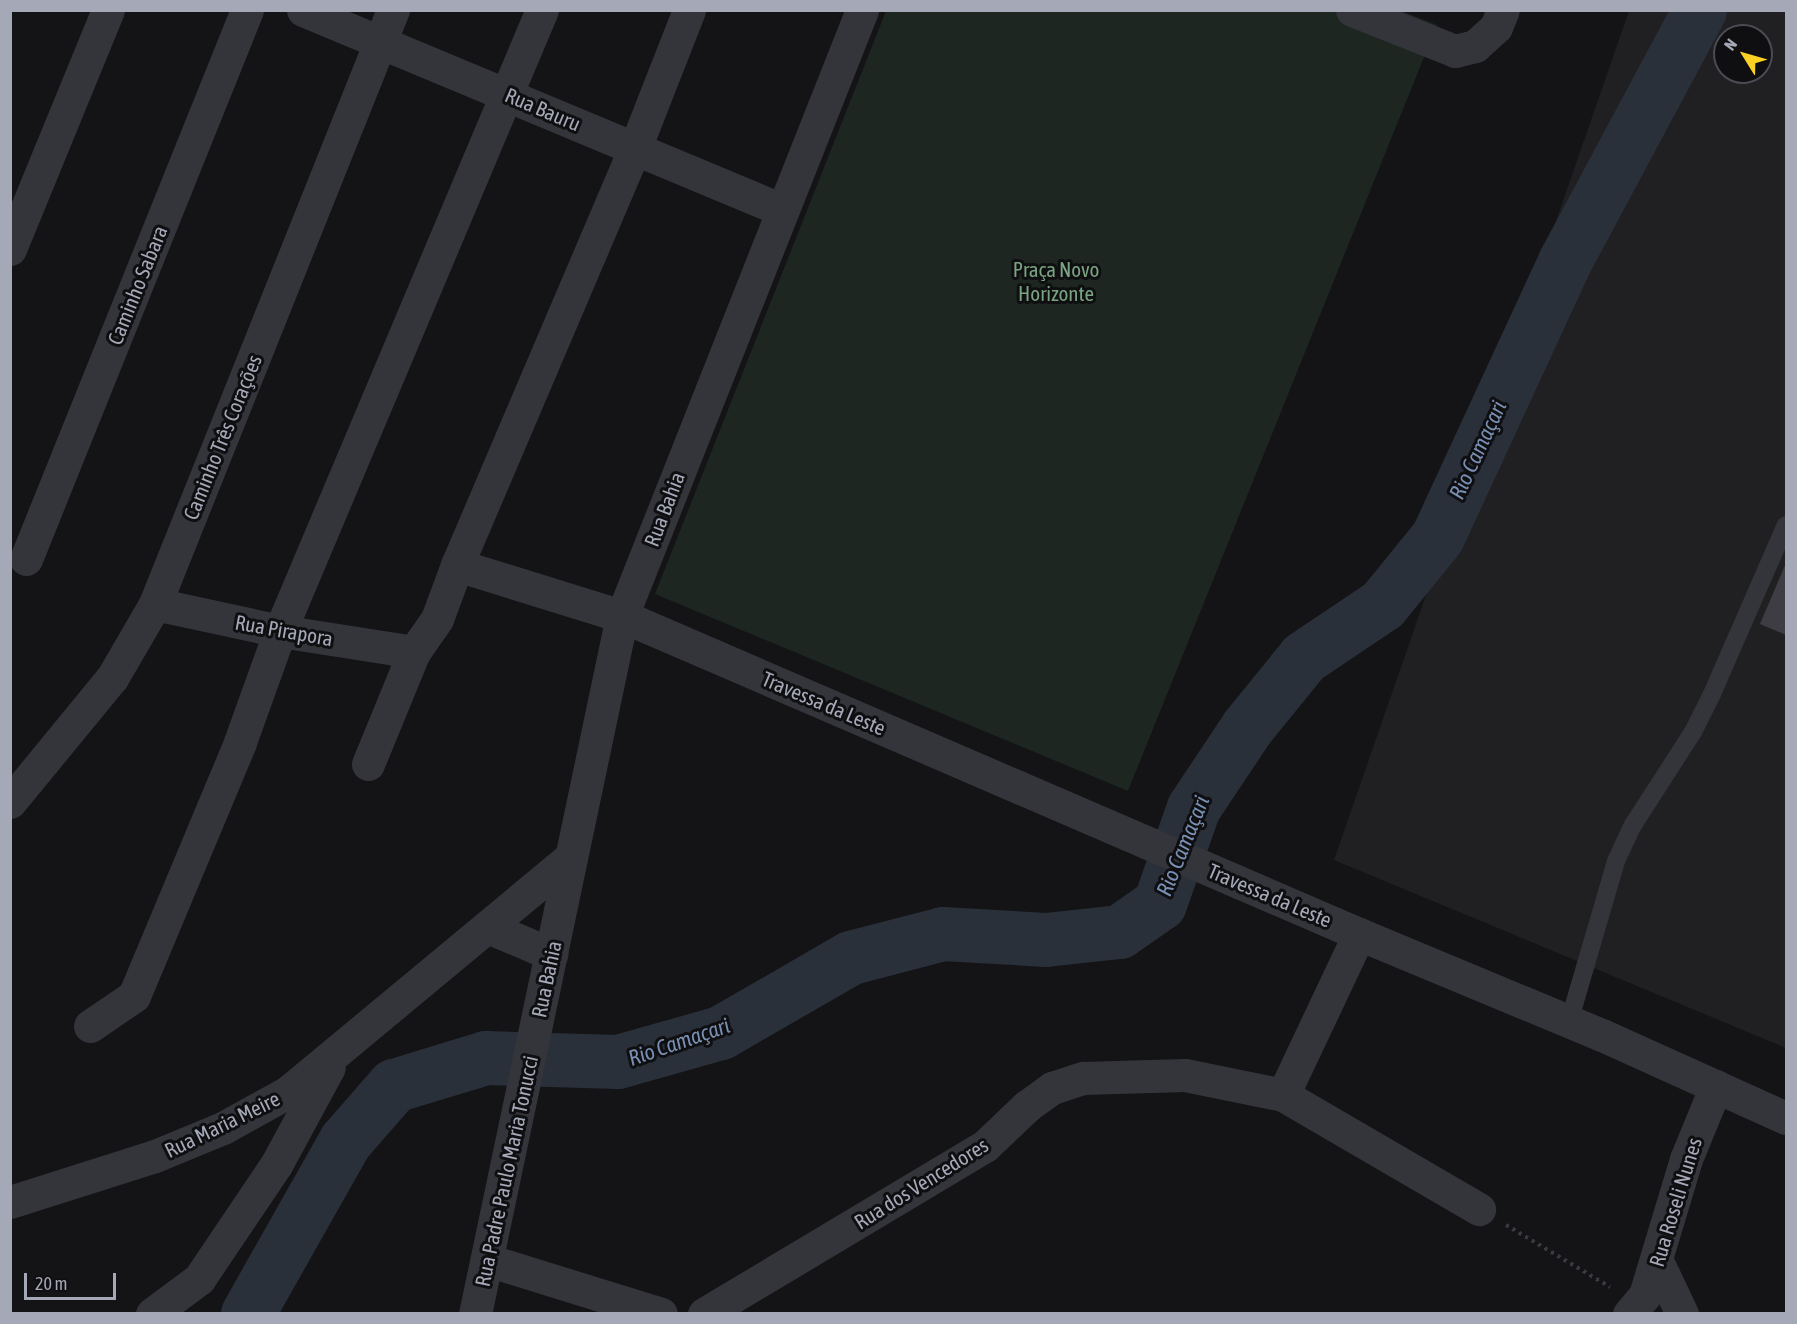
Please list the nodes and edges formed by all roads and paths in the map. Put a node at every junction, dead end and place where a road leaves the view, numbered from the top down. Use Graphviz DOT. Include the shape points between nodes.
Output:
graph roads {
  1 [pos="108,10"];
  2 [pos="247,10"];
  3 [pos="303,10"];
  4 [pos="393,10"];
  5 [pos="542,10"];
  6 [pos="689,10"];
  7 [pos="862,10"];
  8 [pos="1352,10"];
  9 [pos="1503,10"];
  10 [pos="380,42"];
  11 [pos="509,94"];
  12 [pos="635,148"];
  13 [pos="782,210"];
  14 [pos="10,249"];
  15 [pos="1786,525"];
  16 [pos="26,559"];
  17 [pos="457,565"];
  18 [pos="154,604"];
  19 [pos="622,616"];
  20 [pos="280,631"];
  21 [pos="414,652"];
  22 [pos="368,764"];
  23 [pos="10,802"];
  24 [pos="571,858"];
  25 [pos="488,927"];
  26 [pos="1359,934"];
  27 [pos="551,954"];
  28 [pos="1569,1022"];
  29 [pos="90,1026"];
  30 [pos="536,1028"];
  31 [pos="335,1055"];
  32 [pos="1716,1086"];
  33 [pos="1283,1095"];
  34 [pos="1786,1118"];
  35 [pos="10,1202"];
  36 [pos="1479,1209"];
  37 [pos="487,1260"];
  38 [pos="1657,1261"];
  39 [pos="1634,1309"];
  40 [pos="152,1314"];
  41 [pos="475,1314"];
  42 [pos="662,1314"];
  43 [pos="704,1314"];
  44 [pos="1682,1314"];
  1 -- 14 [label="street"];
  2 -- 16 [label="street, Caminho Sabara"];
  3 -- 10 [label="street, Rua Bauru"];
  4 -- 10 [label="street, Caminho Três Corações"];
  5 -- 11 [label="street"];
  6 -- 12 [label="street"];
  7 -- 13 [label="street, Rua Bahia"];
  8 -- 9 [label="street" via="1455,51 1475,46 1496,27"];
  10 -- 11 [label="street, Rua Bauru"];
  10 -- 18 [label="street, Caminho Três Corações"];
  11 -- 12 [label="street, Rua Bauru"];
  11 -- 20 [label="street"];
  12 -- 13 [label="street, Rua Bauru"];
  12 -- 17 [label="street"];
  13 -- 19 [label="street, Rua Bahia"];
  15 -- 28 [label="lane" via="1693,732 1633,825 1616,861"];
  17 -- 19 [label="street, Travessa da Leste"];
  17 -- 21 [label="street" via="437,619"];
  18 -- 20 [label="street, Rua Pirapora"];
  18 -- 23 [label="street, Caminho Três Corações" via="112,678"];
  19 -- 24 [label="street, Rua Bahia"];
  19 -- 26 [label="street, Travessa da Leste"];
  20 -- 21 [label="street, Rua Pirapora"];
  20 -- 29 [label="street" via="240,742 134,996"];
  21 -- 22 [label="street"];
  24 -- 25 [label="street, Rua Maria Meire"];
  24 -- 27 [label="street, Rua Bahia"];
  25 -- 27 [label="street"];
  25 -- 31 [label="street, Rua Maria Meire"];
  26 -- 28 [label="street, Travessa da Leste"];
  26 -- 33 [label="street"];
  27 -- 30 [label="street, Rua Bahia"];
  28 -- 32 [label="street, Travessa da Leste"];
  30 -- 37 [label="street, Rua Padre Paulo Maria Tonucci"];
  31 -- 35 [label="street, Rua Maria Meire" via="288,1092 223,1128 155,1156"];
  31 -- 40 [label="street" via="276,1165 199,1279"];
  32 -- 34 [label="street, Travessa da Leste"];
  32 -- 38 [label="street, Rua Roseli Nunes" via="1686,1160"];
  33 -- 36 [label="street, Rua dos Vencedores"];
  33 -- 43 [label="street, Rua dos Vencedores" via="1185,1075 1066,1082 1027,1106 985,1146"];
  36 -- 39 [label="path"];
  37 -- 41 [label="street, Rua Padre Paulo Maria Tonucci"];
  37 -- 42 [label="street"];
  38 -- 39 [label="street, Rua Roseli Nunes"];
  38 -- 44 [label="street"];
}
